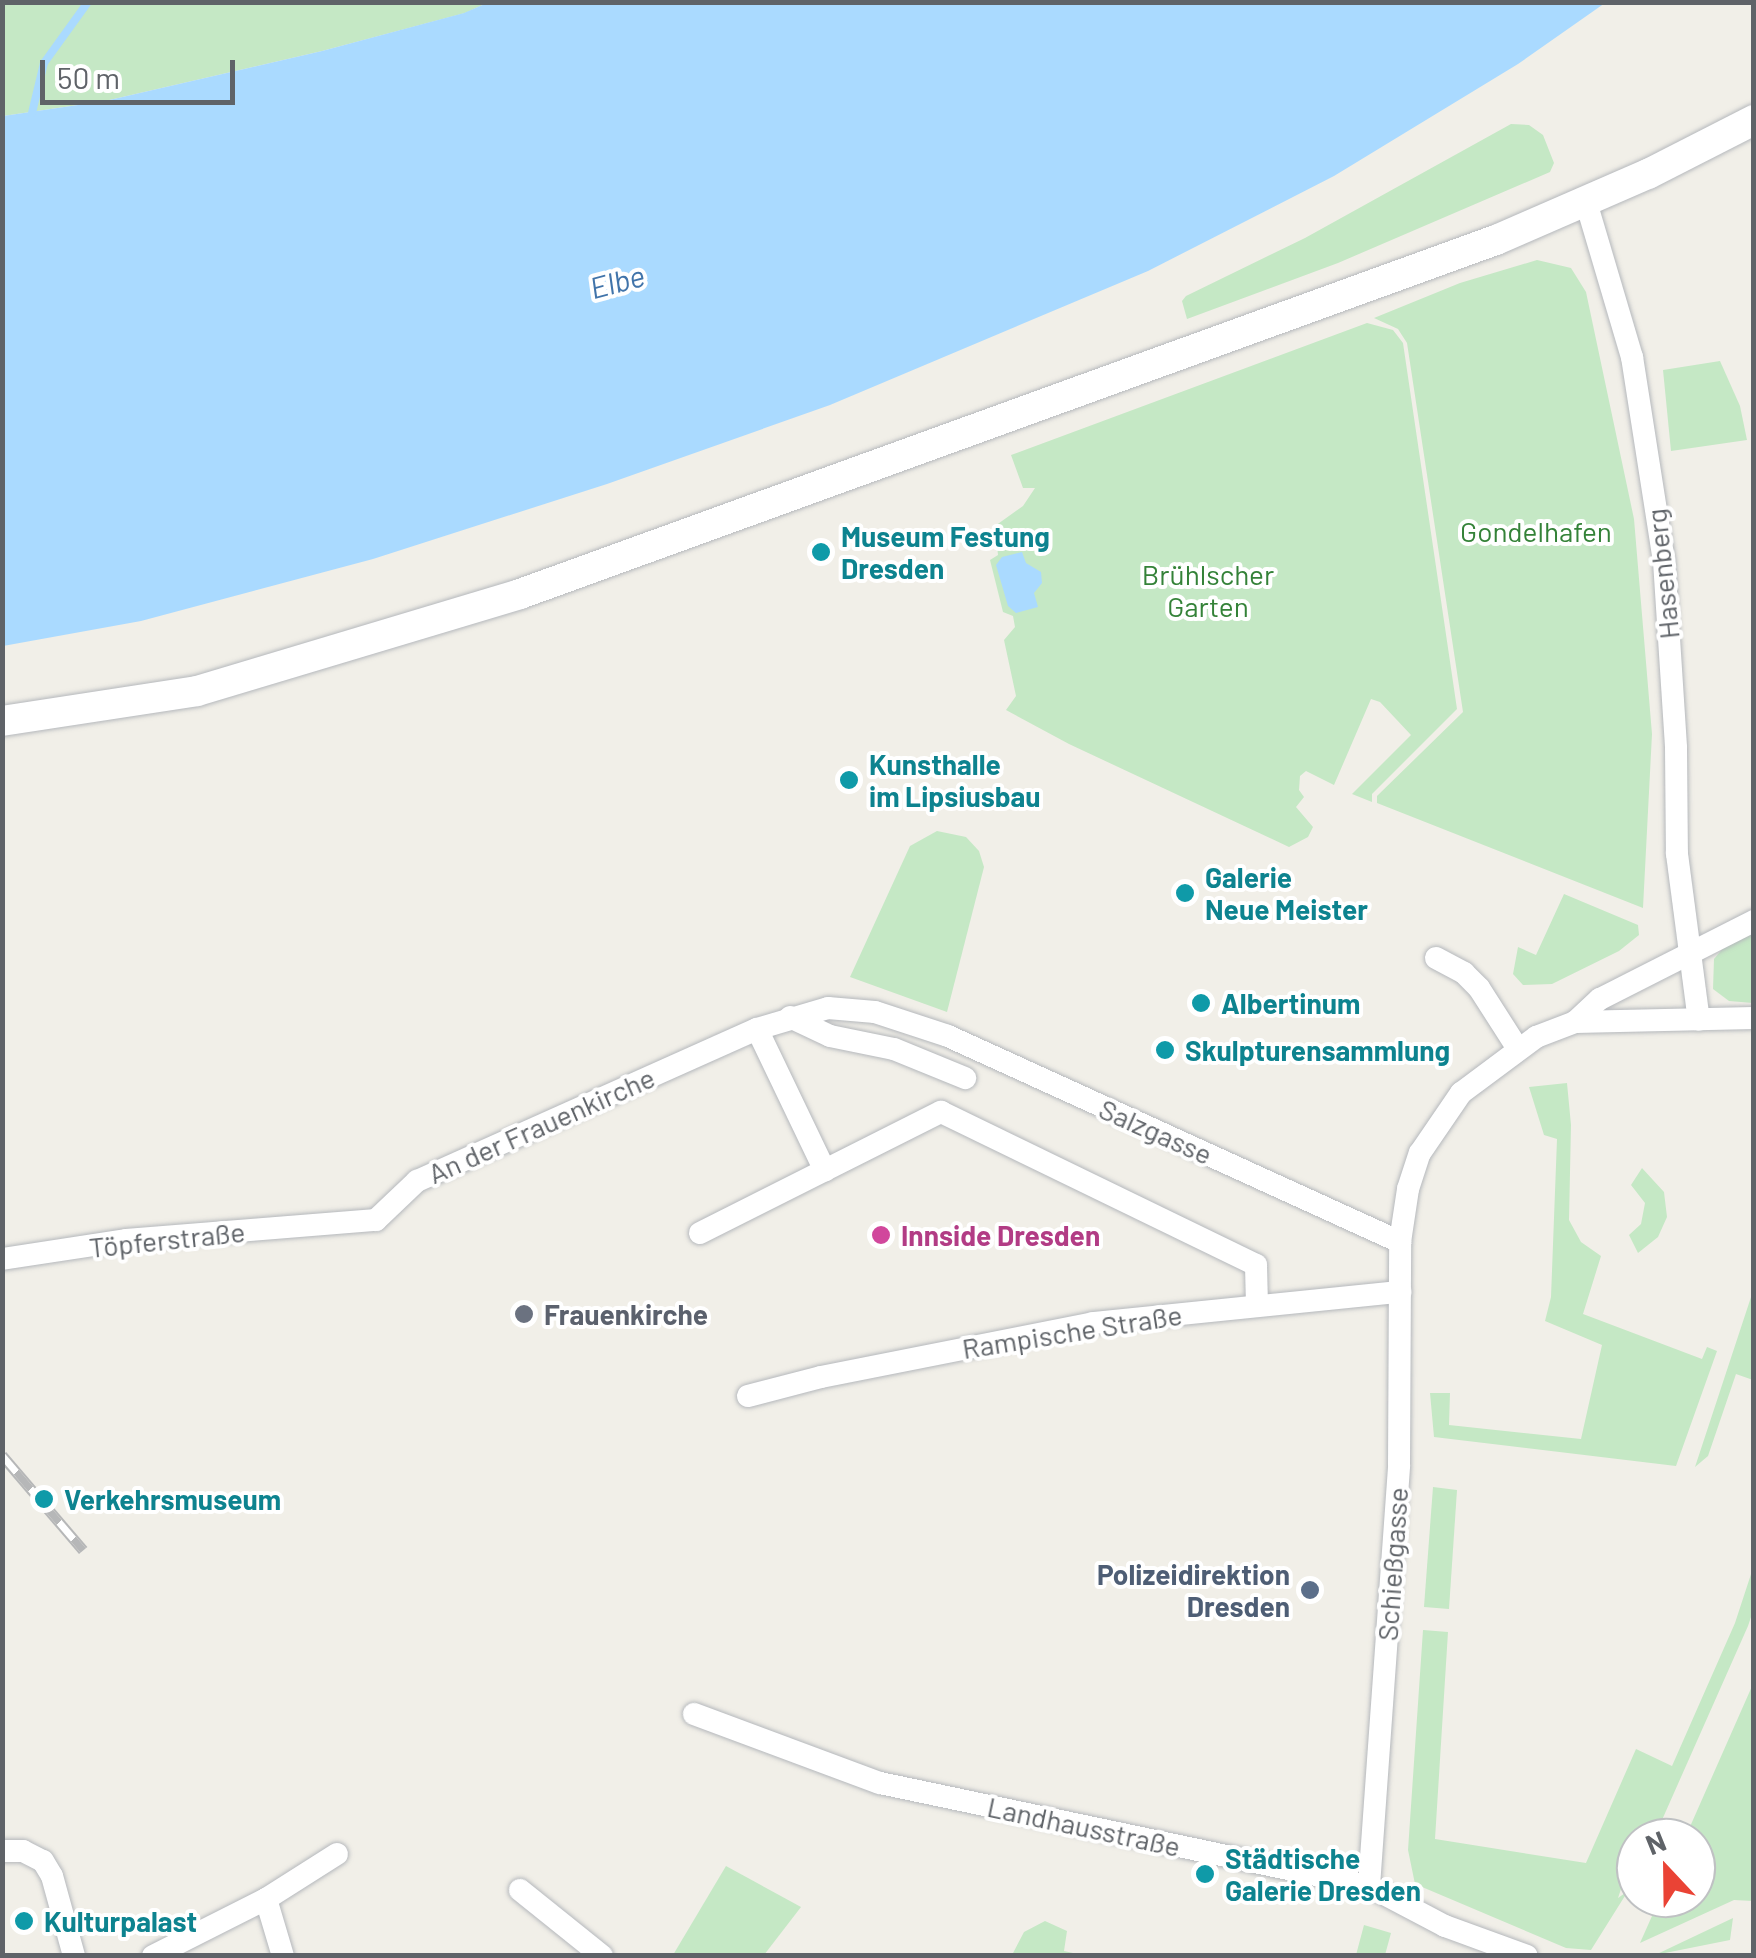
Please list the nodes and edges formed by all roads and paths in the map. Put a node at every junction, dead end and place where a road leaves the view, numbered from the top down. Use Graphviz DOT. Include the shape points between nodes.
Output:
graph roads {
  1 [pos="1754,120"];
  2 [pos="1586,202"];
  3 [pos="2,720"];
  4 [pos="1754,921"];
  5 [pos="1692,953"];
  6 [pos="1436,958"];
  7 [pos="790,1018"];
  8 [pos="1754,1018"];
  9 [pos="1699,1020"];
  10 [pos="1574,1022"];
  11 [pos="757,1029"];
  12 [pos="1518,1049"];
  13 [pos="977,1050"];
  14 [pos="966,1078"];
  15 [pos="950,1116"];
  16 [pos="825,1172"];
  17 [pos="332,1225"];
  18 [pos="700,1233"];
  19 [pos="1400,1242"];
  20 [pos="2,1259"];
  21 [pos="1400,1292"];
  22 [pos="1257,1305"];
  23 [pos="748,1396"];
  24 [pos="694,1714"];
  25 [pos="2,1851"];
  26 [pos="336,1854"];
  27 [pos="1369,1886"];
  28 [pos="520,1890"];
  29 [pos="266,1898"];
  30 [pos="1479,1946"];
  31 [pos="589,1952"];
  32 [pos="74,1956"];
  33 [pos="153,1956"];
  34 [pos="283,1956"];
  35 [pos="1527,1956"];
  1 -- 2 [label="main road"];
  2 -- 3 [label="main road" via="1078,395 520,594 197,692"];
  2 -- 5 [label="street, Hasenberg" via="1632,357 1664,561 1676,854"];
  4 -- 5 [label="street"];
  5 -- 9 [label="street, Hasenberg"];
  5 -- 10 [label="street" via="1600,999"];
  6 -- 12 [label="street" via="1479,988"];
  7 -- 11 [label="street, An der Frauenkirche"];
  7 -- 13 [label="street, Salzgasse" via="828,1008 875,1012"];
  7 -- 14 [label="street"];
  8 -- 9 [label="street"];
  9 -- 10 [label="street"];
  10 -- 12 [label="street, Schießgasse"];
  11 -- 16 [label="street"];
  11 -- 17 [label="street, An der Frauenkirche" via="416,1181 376,1220"];
  12 -- 19 [label="street, Schießgasse" via="1461,1093 1430,1136 1408,1188"];
  13 -- 14 [label="street"];
  13 -- 19 [label="street, Salzgasse"];
  14 -- 15 [label="street"];
  15 -- 16 [label="street" via="942,1112"];
  15 -- 22 [label="street" via="1256,1265"];
  16 -- 18 [label="street"];
  17 -- 20 [label="street, Töpferstraße" via="126,1240"];
  19 -- 21 [label="street, Schießgasse"];
  21 -- 22 [label="street, Rampische Straße"];
  21 -- 27 [label="street, Schießgasse" via="1399,1466"];
  22 -- 23 [label="street, Rampische Straße" via="1044,1331"];
  24 -- 27 [label="street, Landhausstraße" via="880,1783"];
  25 -- 32 [label="street" via="43,1861"];
  26 -- 29 [label="street"];
  27 -- 30 [label="street, Landhausstraße"];
  28 -- 31 [label="street"];
  29 -- 33 [label="street"];
  29 -- 34 [label="street"];
  30 -- 35 [label="street, Landhausstraße"];
}
